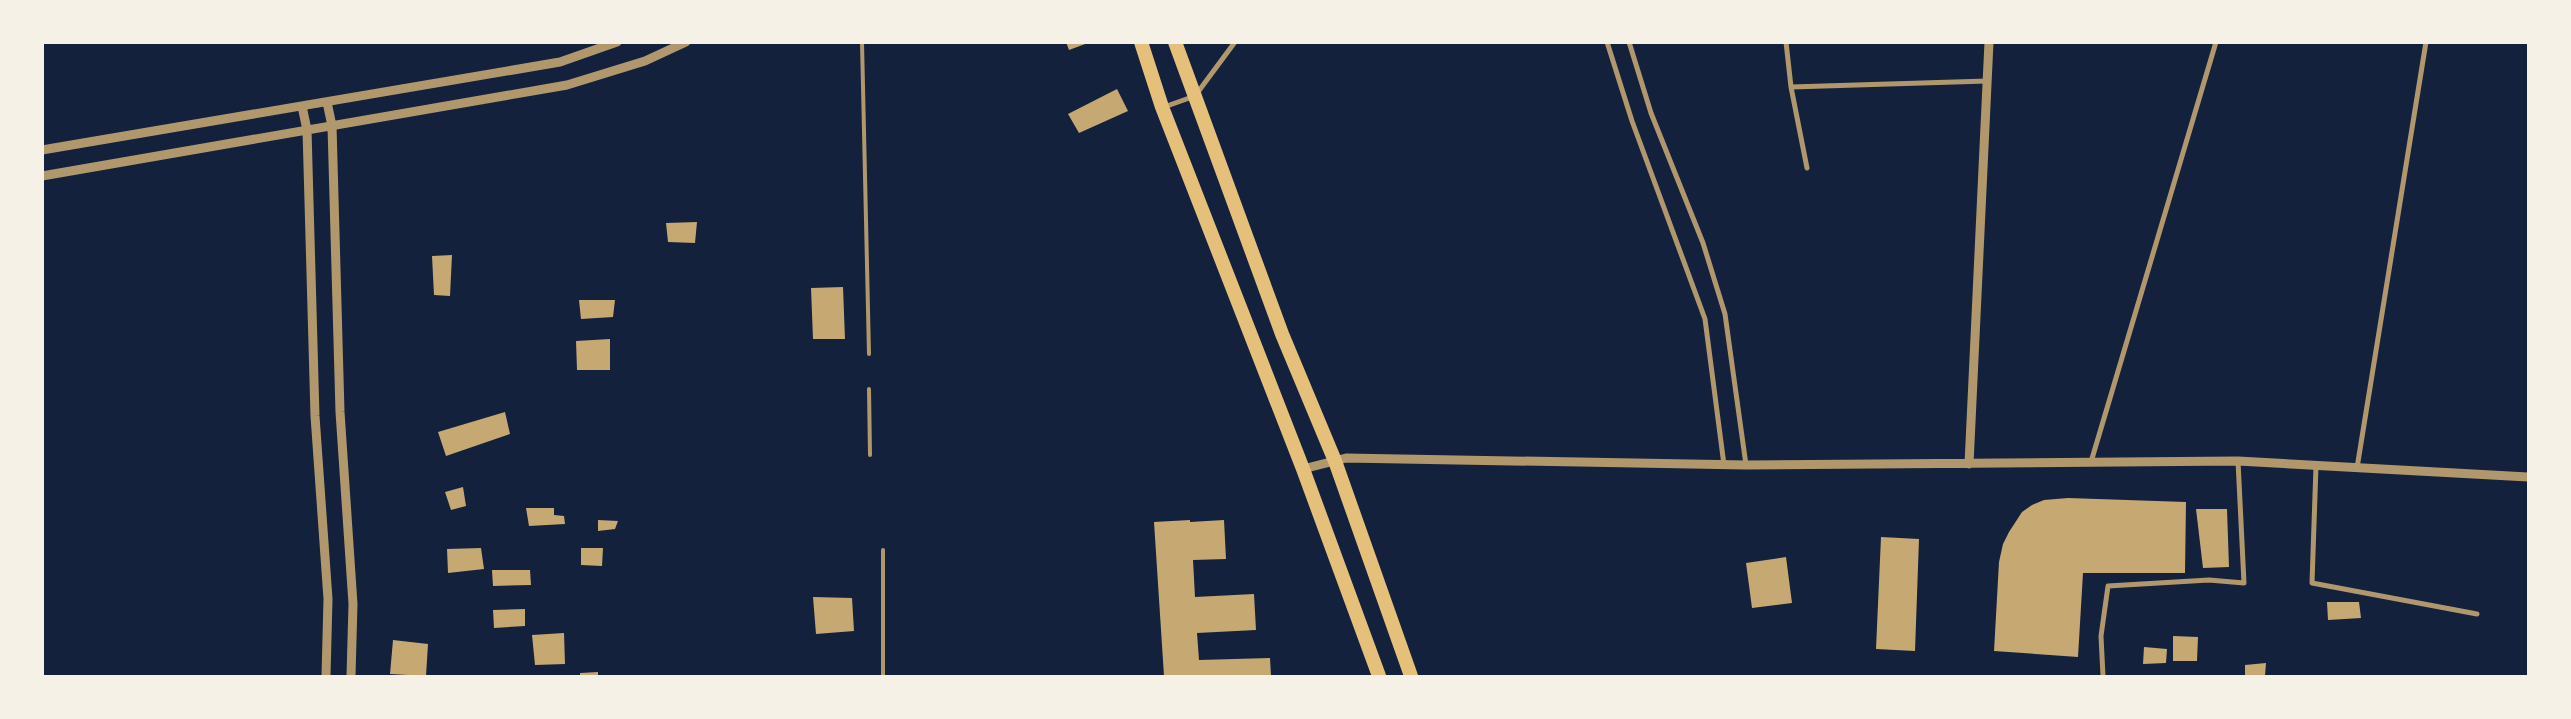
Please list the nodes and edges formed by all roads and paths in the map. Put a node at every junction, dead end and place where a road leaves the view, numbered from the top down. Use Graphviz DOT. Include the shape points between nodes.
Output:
graph roads {
  1 [pos="616,42"];
  2 [pos="686,42"];
  3 [pos="862,42"];
  4 [pos="1141,42"];
  5 [pos="1176,42"];
  6 [pos="1235,42"];
  7 [pos="1607,42"];
  8 [pos="1629,42"];
  9 [pos="1786,42"];
  10 [pos="1989,42"];
  11 [pos="2216,42"];
  12 [pos="2426,42"];
  13 [pos="1987,81"];
  14 [pos="1790,87"];
  15 [pos="1195,96"];
  16 [pos="327,102"];
  17 [pos="302,106"];
  18 [pos="1162,108"];
  19 [pos="332,126"];
  20 [pos="307,130"];
  21 [pos="42,150"];
  22 [pos="1807,168"];
  23 [pos="42,176"];
  24 [pos="869,354"];
  25 [pos="869,389"];
  26 [pos="870,455"];
  27 [pos="1335,461"];
  28 [pos="2238,461"];
  29 [pos="2091,462"];
  30 [pos="1969,464"];
  31 [pos="1724,465"];
  32 [pos="1746,465"];
  33 [pos="2316,466"];
  34 [pos="2357,468"];
  35 [pos="1303,469"];
  36 [pos="2528,478"];
  37 [pos="883,550"];
  38 [pos="2477,614"];
  39 [pos="326,676"];
  40 [pos="351,676"];
  41 [pos="883,676"];
  42 [pos="1379,676"];
  43 [pos="1411,676"];
  44 [pos="2103,676"];
  1 -- 16 [label="street" via="560,62"];
  2 -- 19 [label="street" via="645,61 567,85"];
  3 -- 24 [label="lane"];
  4 -- 18 [label="highway"];
  5 -- 15 [label="highway"];
  6 -- 15 [label="street"];
  7 -- 31 [label="street" via="1632,121 1705,319"];
  8 -- 32 [label="street" via="1651,113 1703,243 1725,314"];
  9 -- 14 [label="street"];
  10 -- 13 [label="street"];
  11 -- 29 [label="street"];
  12 -- 34 [label="street"];
  13 -- 14 [label="street"];
  13 -- 30 [label="street"];
  14 -- 22 [label="street"];
  15 -- 18 [label="street"];
  15 -- 27 [label="highway" via="1282,334"];
  16 -- 17 [label="street"];
  16 -- 19 [label="street"];
  17 -- 20 [label="street"];
  17 -- 21 [label="street"];
  18 -- 35 [label="highway"];
  19 -- 20 [label="street"];
  19 -- 40 [label="street" via="340,412 353,604"];
  20 -- 23 [label="street"];
  20 -- 39 [label="street" via="315,416 328,599"];
  25 -- 26 [label="lane"];
  27 -- 31 [label="street" via="1346,458"];
  27 -- 35 [label="street"];
  27 -- 43 [label="highway"];
  28 -- 29 [label="street"];
  28 -- 33 [label="street"];
  28 -- 44 [label="street" via="2244,583 2209,580 2108,586 2101,636"];
  29 -- 30 [label="street"];
  30 -- 32 [label="street"];
  31 -- 32 [label="street"];
  33 -- 34 [label="street"];
  33 -- 38 [label="street" via="2312,583"];
  34 -- 36 [label="street"];
  35 -- 42 [label="highway"];
  37 -- 41 [label="lane"];
}
